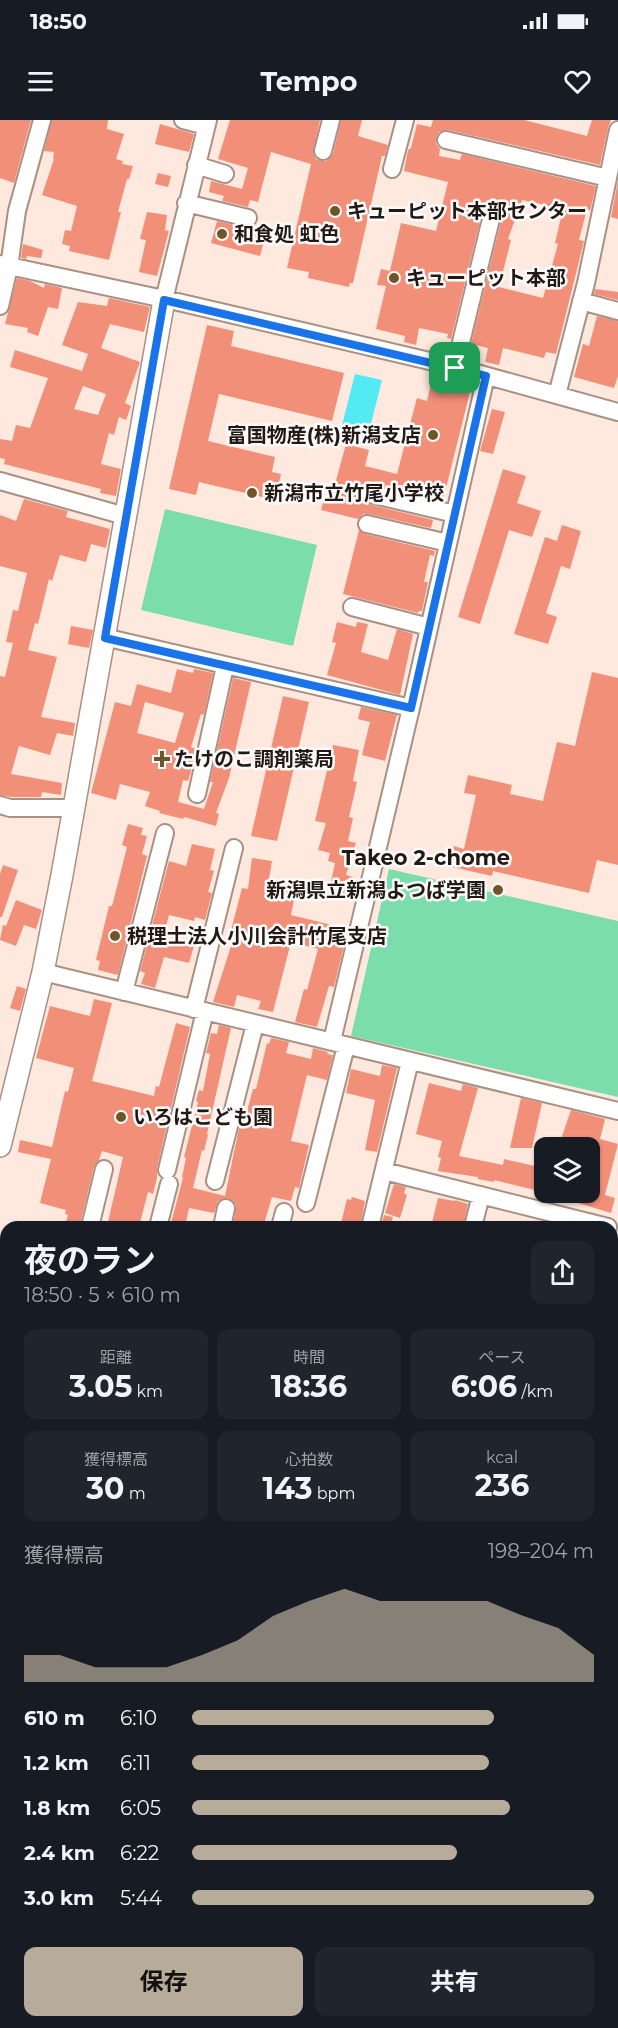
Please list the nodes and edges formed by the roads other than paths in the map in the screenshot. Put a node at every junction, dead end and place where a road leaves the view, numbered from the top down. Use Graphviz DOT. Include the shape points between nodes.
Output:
graph roads {
  1 [pos="42,120"];
  2 [pos="183,120"];
  3 [pos="330,120"];
  4 [pos="405,120"];
  5 [pos="207,123"];
  6 [pos="618,130"];
  7 [pos="446,140"];
  8 [pos="323,151"];
  9 [pos="196,165"];
  10 [pos="392,169"];
  11 [pos="225,174"];
  12 [pos="608,178"];
  13 [pos="186,203"];
  14 [pos="249,218"];
  15 [pos="490,223"];
  16 [pos="4,265"];
  17 [pos="164,300"];
  18 [pos="581,301"];
  19 [pos="0,306"];
  20 [pos="618,311"];
  21 [pos="455,368"];
  22 [pos="486,376"];
  23 [pos="557,395"];
  24 [pos="618,412"];
  25 [pos="0,481"];
  26 [pos="370,494"];
  27 [pos="455,514"];
  28 [pos="125,516"];
  29 [pos="367,524"];
  30 [pos="448,543"];
  31 [pos="352,607"];
  32 [pos="429,627"];
  33 [pos="105,638"];
  34 [pos="225,666"];
  35 [pos="411,708"];
  36 [pos="197,794"];
  37 [pos="0,805"];
  38 [pos="73,808"];
  39 [pos="165,833"];
  40 [pos="234,848"];
  41 [pos="43,972"];
  42 [pos="124,992"];
  43 [pos="200,1010"];
  44 [pos="255,1024"];
  45 [pos="339,1044"];
  46 [pos="410,1061"];
  47 [pos="618,1111"];
  48 [pos="0,1146"];
  49 [pos="104,1169"];
  50 [pos="384,1171"];
  51 [pos="215,1181"];
  52 [pos="481,1195"];
  53 [pos="306,1203"];
  54 [pos="226,1208"];
  55 [pos="91,1221"];
  56 [pos="159,1221"];
  57 [pos="223,1221"];
  58 [pos="372,1221"];
  59 [pos="474,1221"];
  60 [pos="583,1221"];
  1 -- 16 [label="street"];
  2 -- 5 [label="street"];
  3 -- 8 [label="street"];
  4 -- 10 [label="street"];
  5 -- 9 [label="street"];
  6 -- 12 [label="street"];
  7 -- 12 [label="street"];
  9 -- 11 [label="street"];
  9 -- 13 [label="street"];
  12 -- 18 [label="street"];
  13 -- 14 [label="street"];
  13 -- 17 [label="street"];
  15 -- 21 [label="street"];
  16 -- 17 [label="street"];
  16 -- 19 [label="street"];
  17 -- 21 [label="street"];
  17 -- 28 [label="street"];
  18 -- 20 [label="street"];
  18 -- 23 [label="street"];
  21 -- 22 [label="street"];
  22 -- 23 [label="street"];
  22 -- 27 [label="street"];
  23 -- 24 [label="street"];
  25 -- 28 [label="street"];
  26 -- 27 [label="street"];
  27 -- 30 [label="street"];
  28 -- 33 [label="street"];
  29 -- 30 [label="street"];
  30 -- 32 [label="street"];
  31 -- 32 [label="street"];
  32 -- 35 [label="street"];
  33 -- 34 [label="street"];
  33 -- 38 [label="street"];
  34 -- 35 [label="street"];
  34 -- 36 [label="street"];
  35 -- 45 [label="street"];
  37 -- 38 [label="street"];
  38 -- 41 [label="street"];
  39 -- 42 [label="street"];
  40 -- 43 [label="street"];
  41 -- 42 [label="street"];
  41 -- 48 [label="street"];
  42 -- 43 [label="street"];
  43 -- 44 [label="street"];
  43 -- 56 [label="street"];
  44 -- 45 [label="street"];
  44 -- 51 [label="street"];
  45 -- 46 [label="street"];
  45 -- 53 [label="street"];
  46 -- 47 [label="street"];
  46 -- 50 [label="street"];
  49 -- 55 [label="street"];
  50 -- 52 [label="street"];
  50 -- 58 [label="street"];
  52 -- 59 [label="street"];
  52 -- 60 [label="street"];
  54 -- 57 [label="street"];
}
